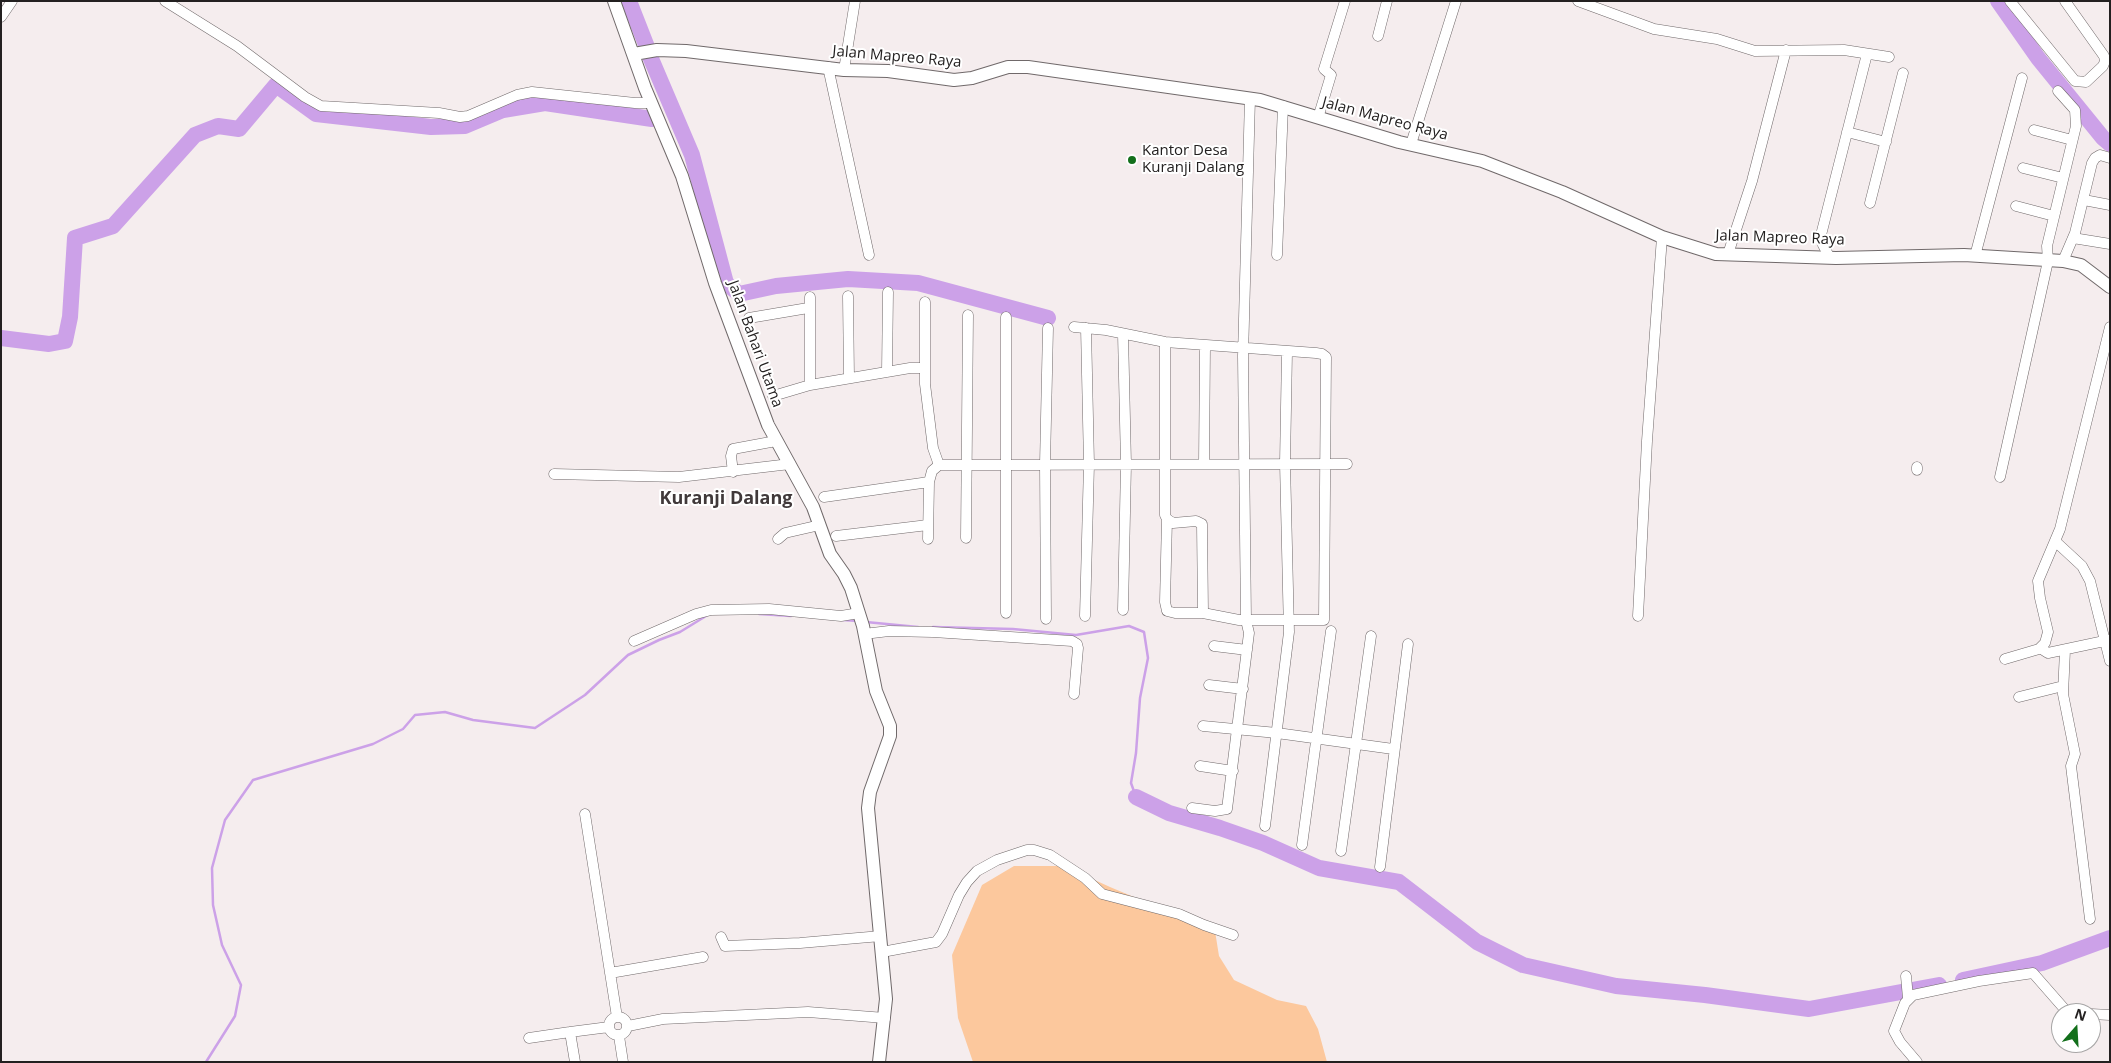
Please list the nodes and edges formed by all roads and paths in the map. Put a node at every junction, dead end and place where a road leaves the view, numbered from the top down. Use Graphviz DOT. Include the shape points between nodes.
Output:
graph roads {
  1 [pos="12,1"];
  2 [pos="165,1"];
  3 [pos="614,1"];
  4 [pos="855,1"];
  5 [pos="1345,1"];
  6 [pos="1387,1"];
  7 [pos="1456,1"];
  8 [pos="1578,1"];
  9 [pos="2010,1"];
  10 [pos="2065,1"];
  11 [pos="1,17"];
  12 [pos="1378,36"];
  13 [pos="1786,50"];
  14 [pos="634,54"];
  15 [pos="1867,54"];
  16 [pos="1889,57"];
  17 [pos="828,68"];
  18 [pos="844,70"];
  19 [pos="1903,72"];
  20 [pos="2022,78"];
  21 [pos="2058,91"];
  22 [pos="1250,98"];
  23 [pos="650,103"];
  24 [pos="1283,106"];
  25 [pos="1318,118"];
  26 [pos="2034,130"];
  27 [pos="1847,132"];
  28 [pos="2072,140"];
  29 [pos="1886,142"];
  30 [pos="1411,144"];
  31 [pos="2110,158"];
  32 [pos="2023,168"];
  33 [pos="2063,178"];
  34 [pos="2084,200"];
  35 [pos="1870,203"];
  36 [pos="2110,205"];
  37 [pos="2016,206"];
  38 [pos="2054,216"];
  39 [pos="1662,237"];
  40 [pos="2073,238"];
  41 [pos="2110,244"];
  42 [pos="869,254"];
  43 [pos="1728,254"];
  44 [pos="1277,256"];
  45 [pos="1975,256"];
  46 [pos="1830,258"];
  47 [pos="2048,261"];
  48 [pos="2063,261"];
  49 [pos="2110,287"];
  50 [pos="888,292"];
  51 [pos="848,296"];
  52 [pos="810,297"];
  53 [pos="925,302"];
  54 [pos="808,308"];
  55 [pos="968,315"];
  56 [pos="1006,317"];
  57 [pos="749,318"];
  58 [pos="1074,327"];
  59 [pos="2110,327"];
  60 [pos="1048,328"];
  61 [pos="1086,328"];
  62 [pos="1123,334"];
  63 [pos="1165,342"];
  64 [pos="1204,346"];
  65 [pos="1243,349"];
  66 [pos="1287,352"];
  67 [pos="925,368"];
  68 [pos="887,372"];
  69 [pos="849,378"];
  70 [pos="810,385"];
  71 [pos="773,396"];
  72 [pos="776,441"];
  73 [pos="1245,463"];
  74 [pos="1285,463"];
  75 [pos="790,464"];
  76 [pos="1045,464"];
  77 [pos="1089,464"];
  78 [pos="1126,464"];
  79 [pos="1165,464"];
  80 [pos="1204,464"];
  81 [pos="1324,464"];
  82 [pos="1346,464"];
  83 [pos="938,465"];
  84 [pos="966,465"];
  85 [pos="1007,465"];
  86 [pos="733,472"];
  87 [pos="554,474"];
  88 [pos="2000,477"];
  89 [pos="929,482"];
  90 [pos="824,497"];
  91 [pos="1167,519"];
  92 [pos="928,524"];
  93 [pos="820,525"];
  94 [pos="836,536"];
  95 [pos="966,538"];
  96 [pos="778,539"];
  97 [pos="928,539"];
  98 [pos="2055,541"];
  99 [pos="1123,610"];
  100 [pos="1203,613"];
  101 [pos="1006,614"];
  102 [pos="1084,616"];
  103 [pos="1638,616"];
  104 [pos="1046,619"];
  105 [pos="1246,620"];
  106 [pos="1287,620"];
  107 [pos="862,622"];
  108 [pos="1330,631"];
  109 [pos="1371,636"];
  110 [pos="634,641"];
  111 [pos="2107,641"];
  112 [pos="1408,644"];
  113 [pos="1214,646"];
  114 [pos="2040,648"];
  115 [pos="1247,650"];
  116 [pos="2065,650"];
  117 [pos="2005,659"];
  118 [pos="2110,661"];
  119 [pos="1209,686"];
  120 [pos="2063,686"];
  121 [pos="1243,689"];
  122 [pos="1074,694"];
  123 [pos="2019,697"];
  124 [pos="1203,726"];
  125 [pos="1238,729"];
  126 [pos="1277,733"];
  127 [pos="1316,739"];
  128 [pos="1356,744"];
  129 [pos="1393,749"];
  130 [pos="1200,766"];
  131 [pos="1233,771"];
  132 [pos="1192,808"];
  133 [pos="585,814"];
  134 [pos="1265,826"];
  135 [pos="1302,846"];
  136 [pos="1341,851"];
  137 [pos="1380,867"];
  138 [pos="2090,919"];
  139 [pos="1233,935"];
  140 [pos="881,936"];
  141 [pos="722,937"];
  142 [pos="882,952"];
  143 [pos="703,957"];
  144 [pos="610,973"];
  145 [pos="1906,976"];
  146 [pos="1908,996"];
  147 [pos="2059,1003"];
  148 [pos="617,1017"];
  149 [pos="885,1018"];
  150 [pos="628,1026"];
  151 [pos="609,1027"];
  152 [pos="570,1032"];
  153 [pos="619,1036"];
  154 [pos="529,1038"];
  155 [pos="575,1062"];
  156 [pos="623,1062"];
  157 [pos="879,1062"];
  158 [pos="1917,1062"];
  1 -- 11 [label="street"];
  2 -- 23 [label="street" via="237,46 316,105 460,117 532,92"];
  3 -- 14 [label="street, Jalan Bahari Utama"];
  4 -- 18 [label="street"];
  5 -- 25 [label="street" via="1324,69 1331,75"];
  6 -- 12 [label="street"];
  7 -- 30 [label="street"];
  8 -- 13 [label="street" via="1663,31 1708,37 1755,50"];
  9 -- 10 [label="street" via="2076,80 2086,82 2103,66 2104,56"];
  13 -- 15 [label="street" via="1844,50"];
  13 -- 43 [label="street" via="1752,181"];
  14 -- 17 [label="street, Jalan Mapreo Raya" via="657,50 686,51"];
  14 -- 23 [label="street, Jalan Bahari Utama"];
  15 -- 16 [label="street"];
  15 -- 27 [label="street"];
  17 -- 18 [label="street, Jalan Mapreo Raya"];
  17 -- 42 [label="street"];
  18 -- 22 [label="street, Jalan Mapreo Raya" via="888,71 954,80 1008,67 1028,66"];
  19 -- 29 [label="street"];
  20 -- 45 [label="street"];
  21 -- 28 [label="street" via="2075,110 2076,126"];
  22 -- 24 [label="street, Jalan Mapreo Raya"];
  22 -- 65 [label="street"];
  23 -- 72 [label="street, Jalan Bahari Utama" via="682,176 718,293"];
  24 -- 25 [label="street, Jalan Mapreo Raya"];
  24 -- 44 [label="street"];
  25 -- 30 [label="street, Jalan Mapreo Raya"];
  26 -- 28 [label="street"];
  27 -- 29 [label="street"];
  27 -- 46 [label="street" via="1821,235"];
  28 -- 33 [label="street"];
  29 -- 35 [label="street"];
  30 -- 39 [label="street, Jalan Mapreo Raya" via="1465,156 1505,170"];
  31 -- 34 [label="street" via="2100,155 2092,163"];
  32 -- 33 [label="street"];
  33 -- 38 [label="street"];
  34 -- 36 [label="street"];
  34 -- 40 [label="street"];
  37 -- 38 [label="street"];
  38 -- 47 [label="street" via="2047,246"];
  39 -- 43 [label="street, Jalan Mapreo Raya" via="1706,252"];
  39 -- 103 [label="street"];
  40 -- 41 [label="street"];
  40 -- 48 [label="street"];
  43 -- 46 [label="street, Jalan Mapreo Raya"];
  45 -- 46 [label="street, Jalan Mapreo Raya"];
  45 -- 47 [label="street, Jalan Mapreo Raya"];
  47 -- 48 [label="street, Jalan Mapreo Raya"];
  47 -- 88 [label="street"];
  48 -- 49 [label="street, Jalan Mapreo Raya" via="2081,265"];
  50 -- 68 [label="street"];
  51 -- 69 [label="street"];
  52 -- 54 [label="street"];
  53 -- 67 [label="street"];
  54 -- 57 [label="street"];
  54 -- 70 [label="street"];
  55 -- 84 [label="street"];
  56 -- 85 [label="street"];
  58 -- 61 [label="street"];
  59 -- 98 [label="street"];
  60 -- 76 [label="street"];
  61 -- 62 [label="street"];
  61 -- 77 [label="street"];
  62 -- 63 [label="street"];
  62 -- 78 [label="street"];
  63 -- 64 [label="street"];
  63 -- 79 [label="street"];
  64 -- 65 [label="street"];
  64 -- 80 [label="street"];
  65 -- 66 [label="street"];
  65 -- 73 [label="street"];
  66 -- 74 [label="street"];
  66 -- 81 [label="street" via="1326,357"];
  67 -- 68 [label="street"];
  67 -- 83 [label="street"];
  68 -- 69 [label="street"];
  69 -- 70 [label="street"];
  70 -- 71 [label="street"];
  72 -- 75 [label="street, Jalan Bahari Utama"];
  72 -- 86 [label="street" via="733,449"];
  73 -- 74 [label="street"];
  73 -- 80 [label="street"];
  73 -- 105 [label="street"];
  74 -- 81 [label="street"];
  74 -- 106 [label="street"];
  75 -- 86 [label="street"];
  75 -- 93 [label="street, Jalan Bahari Utama"];
  76 -- 77 [label="street"];
  76 -- 85 [label="street"];
  76 -- 104 [label="street"];
  77 -- 78 [label="street"];
  77 -- 102 [label="street"];
  78 -- 79 [label="street"];
  78 -- 99 [label="street"];
  79 -- 80 [label="street"];
  79 -- 91 [label="street"];
  81 -- 82 [label="street"];
  81 -- 106 [label="street" via="1325,618 1320,621"];
  83 -- 84 [label="street"];
  83 -- 89 [label="street"];
  84 -- 85 [label="street"];
  84 -- 95 [label="street"];
  85 -- 101 [label="street"];
  86 -- 87 [label="street" via="679,477"];
  89 -- 90 [label="street"];
  89 -- 92 [label="street"];
  91 -- 100 [label="street" via="1173,523 1202,524"];
  91 -- 100 [label="street" via="1164,602 1167,611"];
  92 -- 94 [label="street"];
  92 -- 97 [label="street"];
  93 -- 96 [label="street" via="785,534"];
  93 -- 107 [label="street, Jalan Bahari Utama" via="830,554 844,574"];
  98 -- 111 [label="street" via="2082,566 2090,581"];
  98 -- 114 [label="street" via="2038,581 2048,632"];
  100 -- 105 [label="street"];
  105 -- 106 [label="street"];
  105 -- 115 [label="street" via="1249,633"];
  106 -- 126 [label="street" via="1289,632"];
  107 -- 110 [label="street" via="841,616 769,609 711,610"];
  107 -- 122 [label="street" via="889,631 1072,641 1078,648"];
  107 -- 140 [label="street, Jalan Bahari Utama" via="876,691 891,731 870,792 868,808"];
  108 -- 127 [label="street"];
  109 -- 128 [label="street"];
  111 -- 116 [label="street"];
  111 -- 118 [label="street"];
  112 -- 129 [label="street"];
  113 -- 115 [label="street"];
  114 -- 116 [label="street" via="2048,653"];
  114 -- 117 [label="street"];
  115 -- 121 [label="street"];
  116 -- 120 [label="street"];
  119 -- 121 [label="street"];
  120 -- 123 [label="street"];
  120 -- 138 [label="street" via="2075,754 2071,766"];
  121 -- 125 [label="street"];
  124 -- 125 [label="street"];
  125 -- 126 [label="street"];
  125 -- 131 [label="street"];
  126 -- 127 [label="street"];
  126 -- 134 [label="street"];
  127 -- 128 [label="street"];
  127 -- 135 [label="street"];
  128 -- 129 [label="street"];
  128 -- 136 [label="street"];
  129 -- 137 [label="street"];
  130 -- 131 [label="street"];
  131 -- 132 [label="street" via="1227,809"];
  133 -- 144 [label="street"];
  139 -- 142 [label="street" via="1179,914 1102,894 1085,878 1050,855 1027,850 987,864 977,871 959,895 936,942"];
  140 -- 141 [label="street" via="725,946"];
  140 -- 142 [label="street, Jalan Bahari Utama"];
  142 -- 149 [label="street, Jalan Bahari Utama"];
  143 -- 144 [label="street"];
  144 -- 148 [label="street"];
  145 -- 146 [label="street"];
  146 -- 147 [label="street" via="2033,973"];
  146 -- 158 [label="street" via="1894,1031"];
  148 -- 150 [label="street" via="624,1019"];
  148 -- 151 [label="street" via="611,1020"];
  149 -- 150 [label="street" via="808,1012 663,1019"];
  149 -- 157 [label="street, Jalan Bahari Utama"];
  150 -- 153 [label="street" via="626,1032"];
  151 -- 152 [label="street"];
  151 -- 153 [label="street" via="612,1034"];
  152 -- 154 [label="street"];
  152 -- 155 [label="street"];
  153 -- 156 [label="street"];
}
